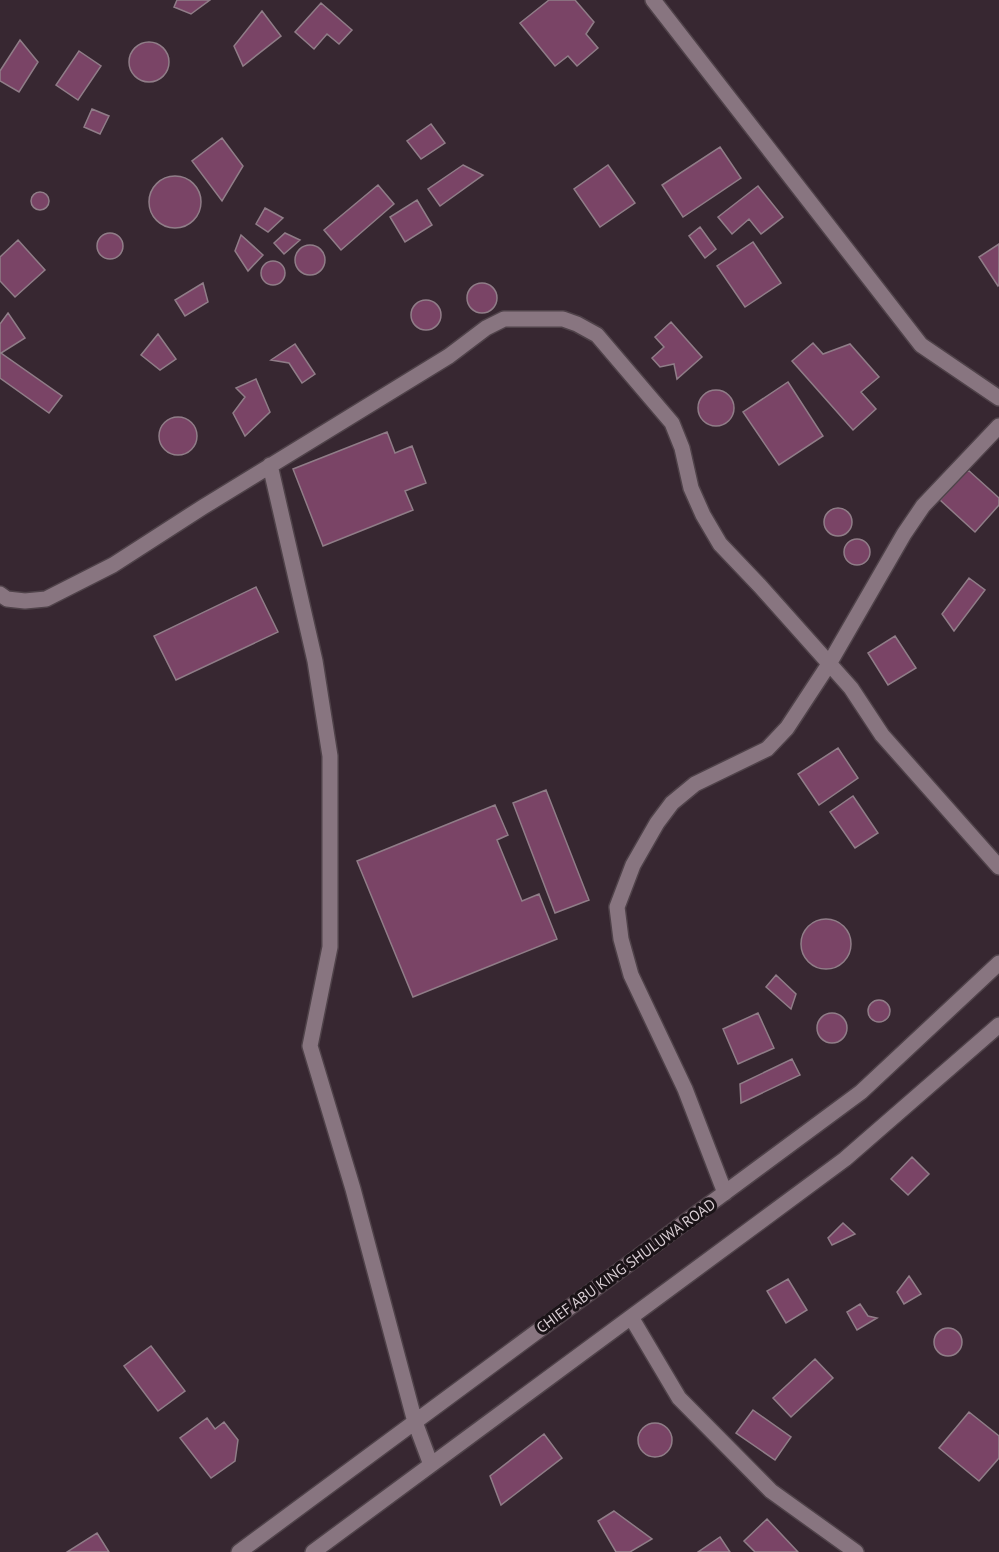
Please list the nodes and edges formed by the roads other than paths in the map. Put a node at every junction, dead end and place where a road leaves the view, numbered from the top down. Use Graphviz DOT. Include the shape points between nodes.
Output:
graph roads {
  1 [pos="653,0"];
  2 [pos="999,398"];
  3 [pos="999,426"];
  4 [pos="270,465"];
  5 [pos="0,594"];
  6 [pos="829,664"];
  7 [pos="999,867"];
  8 [pos="999,963"];
  9 [pos="999,1025"];
  10 [pos="725,1193"];
  11 [pos="631,1317"];
  12 [pos="415,1422"];
  13 [pos="431,1465"];
  14 [pos="239,1552"];
  15 [pos="313,1552"];
  16 [pos="856,1552"];
  1 -- 2 [label="street" via="921,345"];
  3 -- 6 [label="street" via="923,506"];
  4 -- 5 [label="street" via="113,565 46,599 7,600"];
  4 -- 6 [label="street" via="504,319 563,319 597,335 672,423 691,488 720,544"];
  4 -- 12 [label="street" via="315,661 330,756 330,947 310,1046"];
  6 -- 7 [label="street" via="851,688 882,735"];
  6 -- 10 [label="street" via="787,728 767,749 695,784 672,803 633,865 617,907 632,975 685,1089"];
  8 -- 10 [label="street, CHIEF ABU KING SHULUWA ROAD" via="861,1092"];
  9 -- 11 [label="street" via="846,1158"];
  10 -- 12 [label="street, CHIEF ABU KING SHULUWA ROAD"];
  11 -- 13 [label="street"];
  11 -- 16 [label="street" via="679,1398 771,1491"];
  12 -- 13 [label="street"];
  12 -- 14 [label="street, CHIEF ABU KING SHULUWA ROAD"];
  13 -- 15 [label="street"];
}
